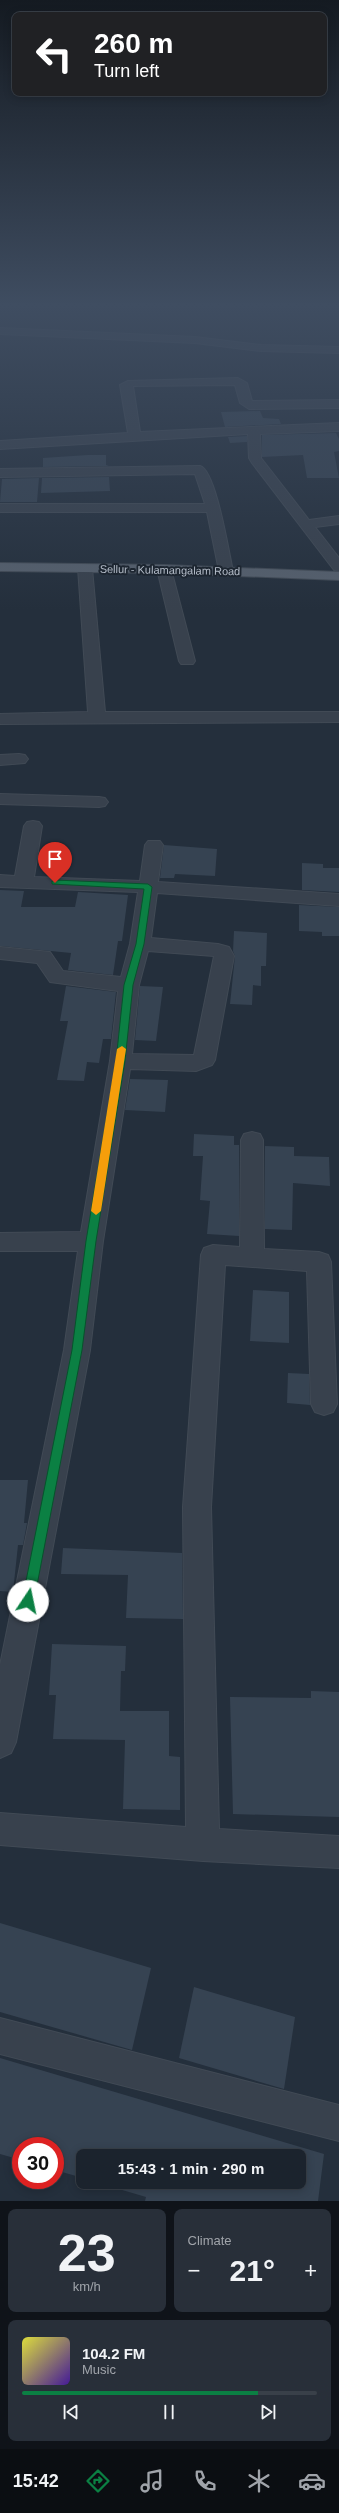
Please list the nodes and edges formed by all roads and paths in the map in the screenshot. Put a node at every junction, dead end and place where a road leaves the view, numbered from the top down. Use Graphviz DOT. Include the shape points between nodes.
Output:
graph roads {
  1 [pos="129,405"];
  2 [pos="248,405"];
  3 [pos="274,405"];
  4 [pos="339,427"];
  5 [pos="254,430"];
  6 [pos="135,436"];
  7 [pos="81,438"];
  8 [pos="0,445"];
  9 [pos="86,472"];
  10 [pos="0,473"];
  11 [pos="0,508"];
  12 [pos="214,508"];
  13 [pos="339,520"];
  14 [pos="307,524"];
  15 [pos="0,567"];
  16 [pos="339,567"];
  17 [pos="85,568"];
  18 [pos="164,568"];
  19 [pos="226,571"];
  20 [pos="339,576"];
  21 [pos="187,660"];
  22 [pos="97,717"];
  23 [pos="339,717"];
  24 [pos="0,719"];
  25 [pos="19,759"];
  26 [pos="0,760"];
  27 [pos="0,799"];
  28 [pos="99,802"];
  29 [pos="33,826"];
  30 [pos="154,846"];
  31 [pos="0,881"];
  32 [pos="24,881"];
  33 [pos="148,887"];
  34 [pos="339,900"];
  35 [pos="140,944"];
  36 [pos="0,952"];
  37 [pos="129,985"];
  38 [pos="120,1061"];
  39 [pos="252,1140"];
  40 [pos="91,1241"];
  41 [pos="0,1242"];
  42 [pos="252,1258"];
  43 [pos="324,1404"];
  44 [pos="0,1742"];
  45 [pos="0,1829"];
  46 [pos="203,1845"];
  47 [pos="339,1852"];
  48 [pos="0,2036"];
  49 [pos="339,2123"];
  1 -- 6 [label="street"];
  2 -- 3 [label="street"];
  4 -- 5 [label="street"];
  5 -- 6 [label="street"];
  5 -- 14 [label="street" via="255,458"];
  6 -- 7 [label="street"];
  7 -- 8 [label="street"];
  7 -- 9 [label="street"];
  9 -- 10 [label="street"];
  9 -- 12 [label="street" via="200,470"];
  11 -- 12 [label="street"];
  12 -- 19 [label="street"];
  13 -- 14 [label="street"];
  14 -- 16 [label="street"];
  15 -- 17 [label="main road, Sellur - Kulamangalam Road"];
  17 -- 18 [label="main road, Sellur - Kulamangalam Road"];
  17 -- 22 [label="street"];
  18 -- 19 [label="main road, Sellur - Kulamangalam Road"];
  18 -- 21 [label="street"];
  19 -- 20 [label="main road, Sellur - Kulamangalam Road"];
  22 -- 23 [label="street"];
  22 -- 24 [label="street"];
  25 -- 26 [label="street"];
  27 -- 28 [label="street"];
  29 -- 32 [label="street"];
  30 -- 33 [label="street"];
  31 -- 32 [label="street"];
  32 -- 33 [label="street"];
  33 -- 34 [label="street"];
  33 -- 35 [label="street"];
  35 -- 37 [label="street"];
  35 -- 38 [label="street" via="218,950 224,956 204,1060 196,1063"];
  36 -- 37 [label="street" via="43,957 57,976"];
  37 -- 38 [label="street"];
  38 -- 40 [label="street"];
  39 -- 42 [label="street"];
  40 -- 41 [label="street"];
  40 -- 44 [label="street" via="77,1350"];
  42 -- 43 [label="street" via="319,1262"];
  42 -- 46 [label="street" via="213,1255 197,1508"];
  45 -- 46 [label="street"];
  46 -- 47 [label="street"];
  48 -- 49 [label="street"];
}
